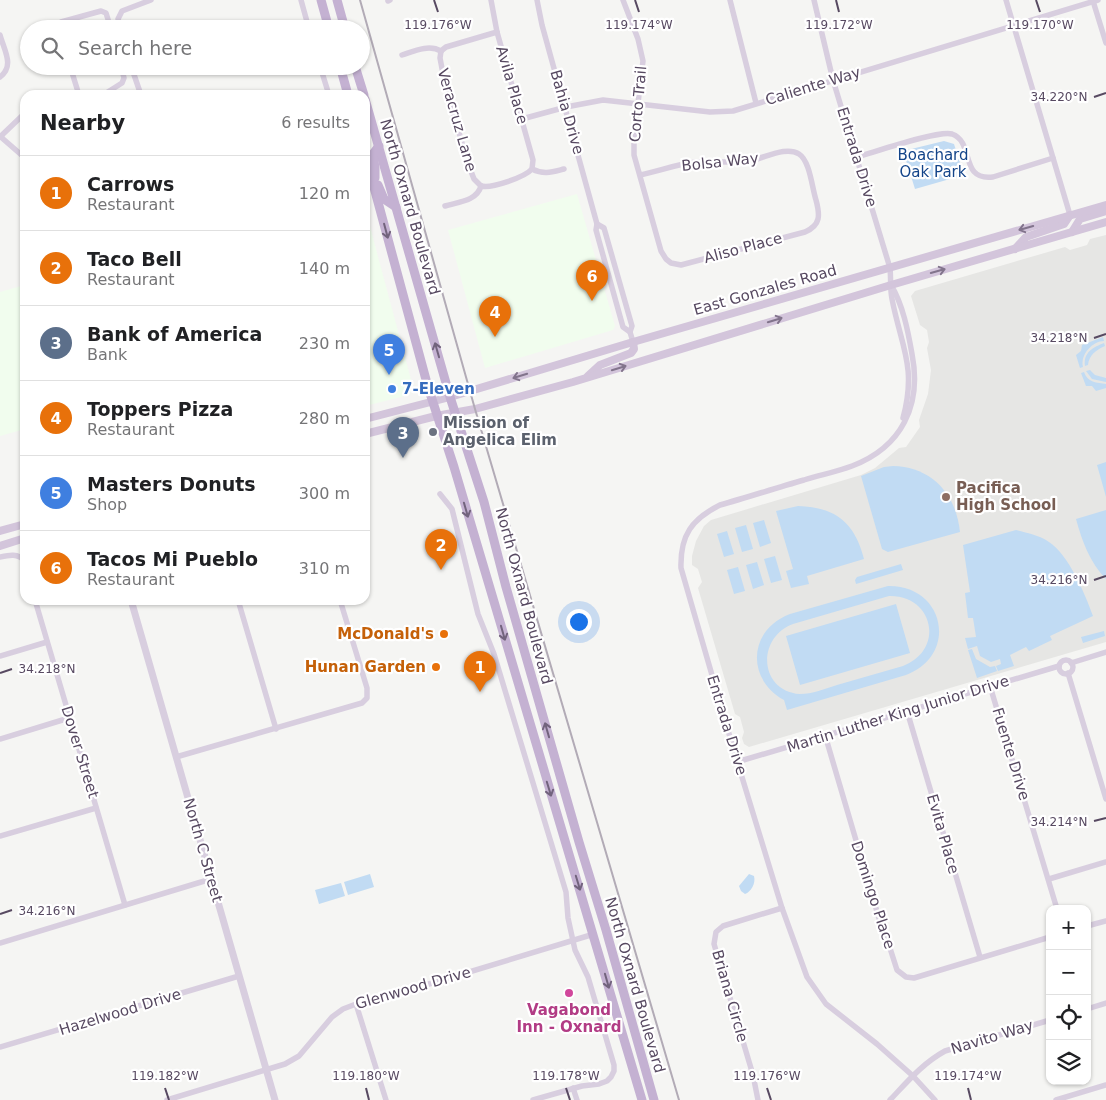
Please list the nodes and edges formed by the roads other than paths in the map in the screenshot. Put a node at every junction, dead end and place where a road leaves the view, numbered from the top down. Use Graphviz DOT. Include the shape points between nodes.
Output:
graph roads {
  1 [pos="151,0"];
  2 [pos="301,0"];
  3 [pos="321,0"];
  4 [pos="337,0"];
  5 [pos="491,0"];
  6 [pos="537,0"];
  7 [pos="623,0"];
  8 [pos="730,0"];
  9 [pos="814,0"];
  10 [pos="1006,0"];
  11 [pos="1096,1"];
  12 [pos="68,20"];
  13 [pos="108,20"];
  14 [pos="118,20"];
  15 [pos="307,20"];
  16 [pos="327,20"];
  17 [pos="343,20"];
  18 [pos="1014,26"];
  19 [pos="497,32"];
  20 [pos="0,36"];
  21 [pos="1106,44"];
  22 [pos="441,51"];
  23 [pos="402,55"];
  24 [pos="73,75"];
  25 [pos="123,75"];
  26 [pos="134,75"];
  27 [pos="323,75"];
  28 [pos="342,75"];
  29 [pos="358,75"];
  30 [pos="0,77"];
  31 [pos="833,80"];
  32 [pos="77,90"];
  33 [pos="111,90"];
  34 [pos="139,90"];
  35 [pos="327,90"];
  36 [pos="347,90"];
  37 [pos="363,90"];
  38 [pos="756,103"];
  39 [pos="639,104"];
  40 [pos="566,107"];
  41 [pos="370,116"];
  42 [pos="20,117"];
  43 [pos="522,120"];
  44 [pos="379,146"];
  45 [pos="20,154"];
  46 [pos="857,157"];
  47 [pos="1053,158"];
  48 [pos="532,169"];
  49 [pos="564,169"];
  50 [pos="640,175"];
  51 [pos="370,182"];
  52 [pos="370,184"];
  53 [pos="481,186"];
  54 [pos="370,187"];
  55 [pos="1106,205"];
  56 [pos="446,206"];
  57 [pos="396,207"];
  58 [pos="1106,211"];
  59 [pos="1070,215"];
  60 [pos="1106,222"];
  61 [pos="597,224"];
  62 [pos="815,227"];
  63 [pos="1072,232"];
  64 [pos="1015,249"];
  65 [pos="604,259"];
  66 [pos="671,263"];
  67 [pos="890,268"];
  68 [pos="891,285"];
  69 [pos="624,299"];
  70 [pos="630,332"];
  71 [pos="633,342"];
  72 [pos="586,378"];
  73 [pos="450,397"];
  74 [pos="432,402"];
  75 [pos="455,413"];
  76 [pos="436,416"];
  77 [pos="370,417"];
  78 [pos="370,433"];
  79 [pos="440,494"];
  80 [pos="20,525"];
  81 [pos="0,531"];
  82 [pos="20,540"];
  83 [pos="0,546"];
  84 [pos="0,557"];
  85 [pos="20,557"];
  86 [pos="493,601"];
  87 [pos="36,605"];
  88 [pos="132,605"];
  89 [pos="239,605"];
  90 [pos="342,605"];
  91 [pos="512,609"];
  92 [pos="47,642"];
  93 [pos="1106,652"];
  94 [pos="0,656"];
  95 [pos="1071,663"];
  96 [pos="1059,666"];
  97 [pos="1068,673"];
  98 [pos="990,686"];
  99 [pos="907,711"];
  100 [pos="69,718"];
  101 [pos="276,729"];
  102 [pos="825,736"];
  103 [pos="0,739"];
  104 [pos="176,757"];
  105 [pos="737,762"];
  106 [pos="1106,799"];
  107 [pos="96,808"];
  108 [pos="0,836"];
  109 [pos="1106,862"];
  110 [pos="1049,878"];
  111 [pos="211,879"];
  112 [pos="593,889"];
  113 [pos="125,905"];
  114 [pos="1056,905"];
  115 [pos="782,908"];
  116 [pos="1106,921"];
  117 [pos="1091,925"];
  118 [pos="594,934"];
  119 [pos="1046,939"];
  120 [pos="574,941"];
  121 [pos="0,943"];
  122 [pos="612,952"];
  123 [pos="980,957"];
  124 [pos="239,976"];
  125 [pos="1106,1003"];
  126 [pos="356,1004"];
  127 [pos="1091,1008"];
  128 [pos="1046,1021"];
  129 [pos="0,1047"];
  130 [pos="266,1070"];
  131 [pos="913,1076"];
  132 [pos="1106,1085"];
  133 [pos="574,1088"];
  134 [pos="166,1100"];
  135 [pos="275,1100"];
  136 [pos="386,1100"];
  137 [pos="532,1100"];
  138 [pos="577,1100"];
  139 [pos="642,1100"];
  140 [pos="654,1100"];
  141 [pos="758,1100"];
  142 [pos="890,1100"];
  143 [pos="935,1100"];
  144 [pos="1056,1100"];
  1 -- 14 [label="street" via="122,11"];
  2 -- 15 [label="street"];
  3 -- 16 [label="main road"];
  4 -- 17 [label="main road"];
  5 -- 19 [label="street, Avila Place"];
  6 -- 40 [label="street, Bahia Drive"];
  7 -- 39 [label="street, Corto Trail" via="641,49 643,66"];
  8 -- 38 [label="street"];
  9 -- 31 [label="street, Entrada Drive"];
  10 -- 18 [label="street"];
  11 -- 18 [label="street, Caliente Way"];
  11 -- 21 [label="street"];
  12 -- 13 [label="street" via="101,11 106,13"];
  18 -- 31 [label="street, Caliente Way"];
  18 -- 47 [label="street"];
  19 -- 22 [label="street"];
  19 -- 43 [label="street, Avila Place"];
  20 -- 30 [label="street" via="8,64"];
  22 -- 23 [label="street" via="427,48"];
  22 -- 53 [label="street, Veracruz Lane" via="444,79 467,161 474,179"];
  24 -- 32 [label="street"];
  25 -- 33 [label="street" via="122,83"];
  26 -- 34 [label="street"];
  27 -- 35 [label="street"];
  28 -- 36 [label="main road"];
  29 -- 37 [label="main road"];
  31 -- 38 [label="street, Caliente Way"];
  31 -- 46 [label="street, Entrada Drive"];
  38 -- 39 [label="street, Caliente Way" via="722,112"];
  39 -- 40 [label="street, Caliente Way" via="603,100"];
  39 -- 50 [label="street, Corto Trail" via="634,145"];
  40 -- 43 [label="street, Caliente Way"];
  40 -- 61 [label="street, Bahia Drive"];
  41 -- 44 [label="main road, North Oxnard Boulevard"];
  42 -- 45 [label="street" via="2,138"];
  43 -- 48 [label="street, Avila Place" via="533,160"];
  44 -- 51 [label="main road" via="373,154 376,173"];
  44 -- 57 [label="main road, North Oxnard Boulevard"];
  46 -- 47 [label="street" via="940,133 959,138 970,166 984,178"];
  46 -- 67 [label="street, Entrada Drive"];
  47 -- 59 [label="street"];
  48 -- 49 [label="street" via="551,173"];
  48 -- 53 [label="street" via="525,175 489,187"];
  50 -- 62 [label="street, Bolsa Way" via="696,162 748,161 788,151 799,154 806,163 817,205"];
  50 -- 66 [label="street, Corto Trail" via="660,251"];
  52 -- 57 [label="main road" via="379,185 384,199"];
  53 -- 56 [label="street" via="472,198"];
  54 -- 74 [label="main road, North Oxnard Boulevard, one-way"];
  55 -- 59 [label="main road, East Gonzales Road"];
  73 -- 57 [label="main road, North Oxnard Boulevard, one-way"];
  58 -- 63 [label="main road" via="1080,219"];
  59 -- 64 [label="main road" via="1064,224 1026,237"];
  59 -- 67 [label="main road, East Gonzales Road, one-way"];
  60 -- 63 [label="main road, East Gonzales Road"];
  61 -- 65 [label="street, Bahia Drive"];
  61 -- 69 [label="street, Bahia Drive" via="604,228"];
  62 -- 66 [label="street, Aliso Place" via="687,264"];
  63 -- 64 [label="main road, East Gonzales Road"];
  68 -- 64 [label="main road, East Gonzales Road, one-way"];
  65 -- 69 [label="street" via="608,262 620,298"];
  65 -- 70 [label="street, Bahia Drive" via="622,328"];
  67 -- 68 [label="street, Entrada Drive"];
  67 -- 71 [label="main road, East Gonzales Road"];
  72 -- 68 [label="main road, East Gonzales Road, one-way"];
  68 -- 105 [label="street, Entrada Drive" via="897,296 914,362 913,402 901,430 879,452 866,459 720,505 695,520 688,532 681,555 682,568"];
  69 -- 70 [label="street, Bahia Drive" via="632,326"];
  70 -- 71 [label="street, Bahia Drive"];
  71 -- 72 [label="main road" via="631,352 600,365"];
  71 -- 73 [label="main road, East Gonzales Road, one-way"];
  72 -- 75 [label="main road, East Gonzales Road"];
  73 -- 74 [label="main road, East Gonzales Road"];
  73 -- 75 [label="main road, North Oxnard Boulevard"];
  74 -- 76 [label="main road, North Oxnard Boulevard"];
  74 -- 77 [label="main road, East Gonzales Road"];
  75 -- 76 [label="main road, East Gonzales Road"];
  75 -- 91 [label="main road, North Oxnard Boulevard" via="484,502"];
  76 -- 78 [label="main road, East Gonzales Road"];
  76 -- 86 [label="main road, North Oxnard Boulevard, one-way"];
  79 -- 120 [label="street" via="452,509 472,593 494,654 566,892"];
  80 -- 81 [label="main road"];
  82 -- 83 [label="main road"];
  84 -- 85 [label="street"];
  86 -- 91 [label="main road"];
  86 -- 118 [label="main road, North Oxnard Boulevard, one-way"];
  87 -- 92 [label="street, Dover Street"];
  88 -- 104 [label="street, North C Street"];
  89 -- 101 [label="street"];
  90 -- 101 [label="street" via="367,688 366,700 358,706"];
  112 -- 91 [label="main road, North Oxnard Boulevard, one-way"];
  92 -- 94 [label="street"];
  92 -- 100 [label="street, Dover Street"];
  93 -- 95 [label="street"];
  95 -- 96 [label="street" via="1065,660"];
  95 -- 97 [label="street" via="1072,669"];
  96 -- 97 [label="street" via="1061,672"];
  96 -- 98 [label="street, Martin Luther King Junior Drive"];
  97 -- 106 [label="street"];
  98 -- 99 [label="street, Martin Luther King Junior Drive"];
  98 -- 110 [label="street, Fuente Drive"];
  99 -- 102 [label="street, Martin Luther King Junior Drive"];
  99 -- 123 [label="street, Evita Place"];
  100 -- 103 [label="street"];
  100 -- 107 [label="street, Dover Street"];
  101 -- 104 [label="street"];
  102 -- 105 [label="street, Martin Luther King Junior Drive"];
  102 -- 123 [label="street, Domingo Place" via="897,970 906,977 914,978"];
  104 -- 111 [label="street, North C Street"];
  105 -- 115 [label="street, Entrada Drive"];
  107 -- 108 [label="street"];
  107 -- 113 [label="street, Dover Street"];
  109 -- 110 [label="street"];
  110 -- 114 [label="street, Fuente Drive"];
  111 -- 113 [label="street"];
  111 -- 124 [label="street, North C Street"];
  112 -- 118 [label="main road" via="589,898 596,920"];
  112 -- 122 [label="main road, North Oxnard Boulevard"];
  113 -- 121 [label="street"];
  115 -- 131 [label="street, Entrada Drive" via="800,960 818,994"];
  115 -- 141 [label="street, Briana Circle" via="723,926 716,932 714,944"];
  116 -- 117 [label="street"];
  118 -- 120 [label="street, Glenwood Drive"];
  118 -- 122 [label="main road" via="603,948"];
  118 -- 139 [label="main road, North Oxnard Boulevard, one-way"];
  119 -- 123 [label="street, Domingo Place"];
  120 -- 126 [label="street, Glenwood Drive"];
  120 -- 133 [label="street" via="577,957 588,976 614,1065 611,1077 599,1084"];
  122 -- 140 [label="main road, North Oxnard Boulevard"];
  124 -- 129 [label="street, Hazelwood Drive"];
  124 -- 130 [label="street, North C Street"];
  125 -- 127 [label="street"];
  126 -- 130 [label="street, Glenwood Drive" via="332,1017 299,1056"];
  126 -- 136 [label="street"];
  128 -- 131 [label="street, Navito Way" via="945,1051"];
  130 -- 134 [label="street, Glenwood Drive"];
  130 -- 135 [label="street, North C Street"];
  131 -- 142 [label="street"];
  131 -- 143 [label="street, Entrada Drive"];
  132 -- 144 [label="street"];
  133 -- 137 [label="street"];
  133 -- 138 [label="street"];
}
